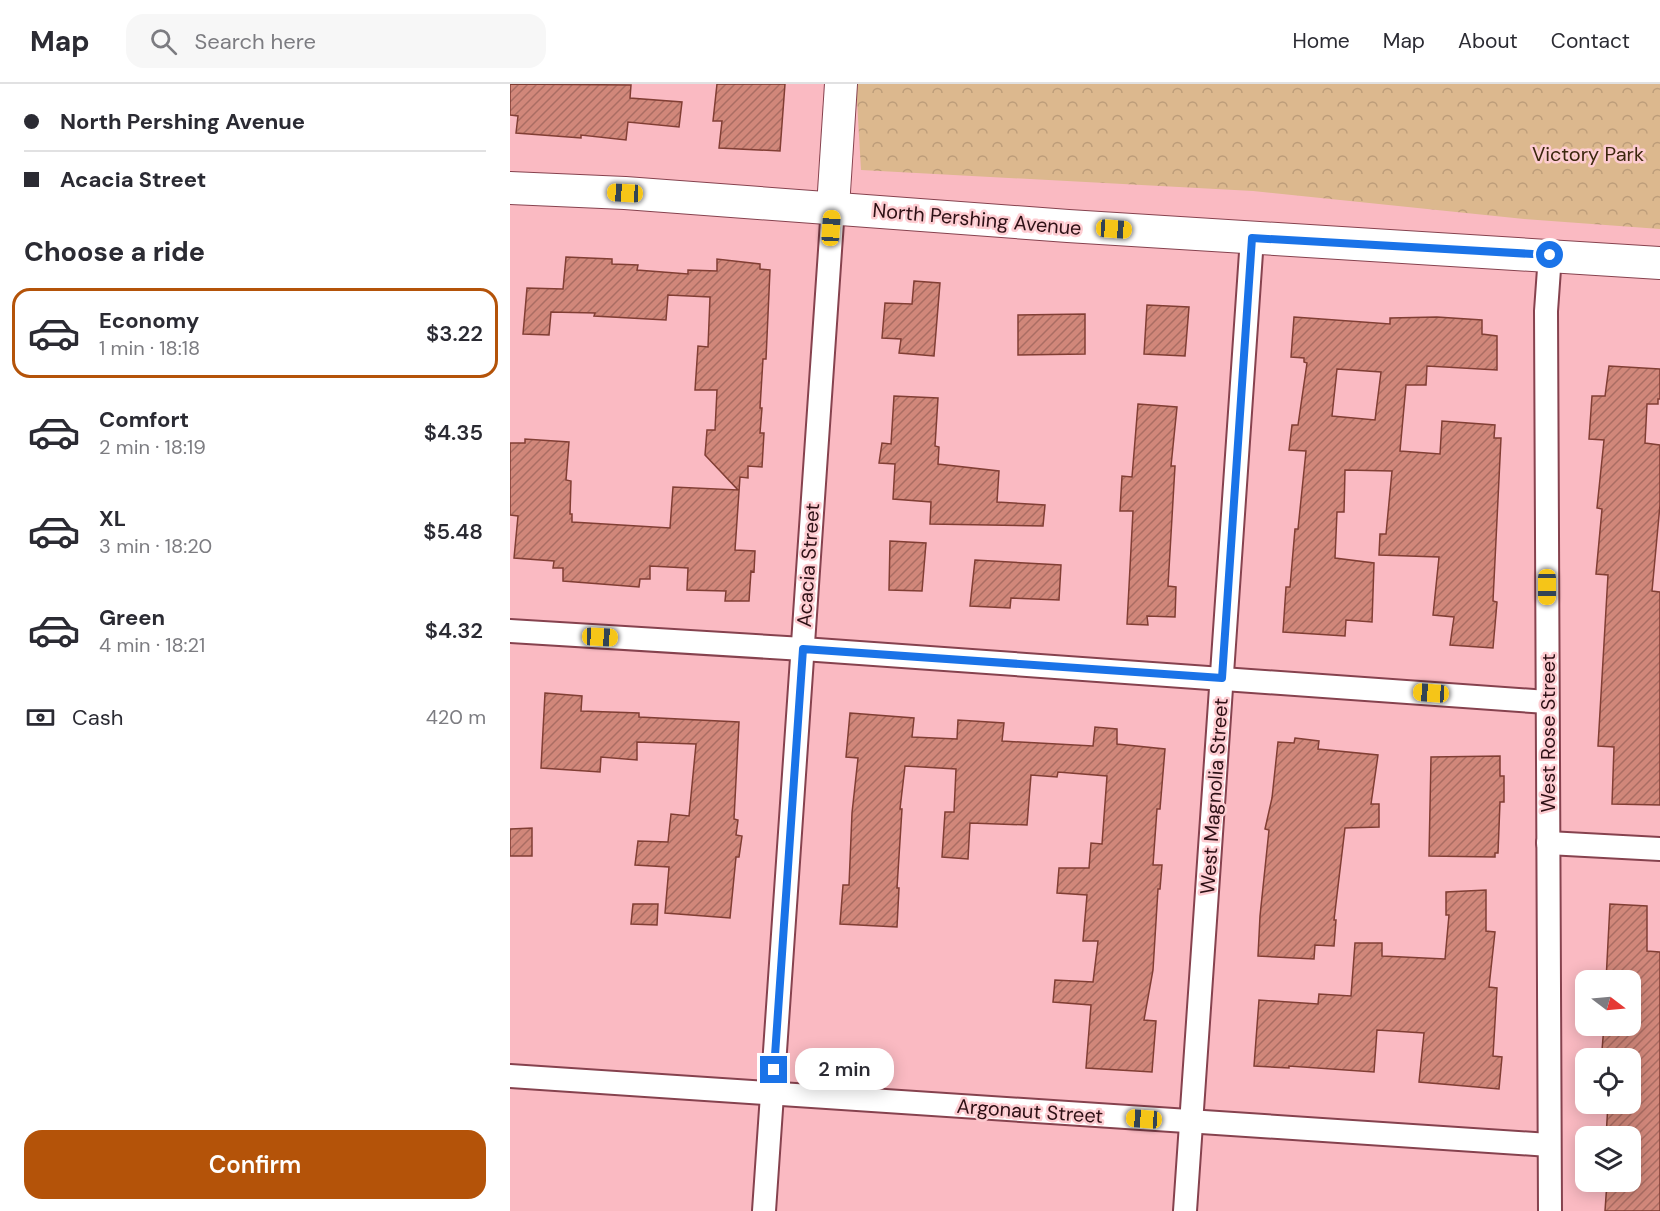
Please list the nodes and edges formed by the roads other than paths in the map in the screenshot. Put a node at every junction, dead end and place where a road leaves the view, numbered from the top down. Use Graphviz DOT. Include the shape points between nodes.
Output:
graph roads {
  1 [pos="841,84"];
  2 [pos="510,188"];
  3 [pos="833,207"];
  4 [pos="1252,238"];
  5 [pos="1550,255"];
  6 [pos="1660,263"];
  7 [pos="510,631"];
  8 [pos="803,649"];
  9 [pos="1222,678"];
  10 [pos="1547,702"];
  11 [pos="1548,843"];
  12 [pos="1660,849"];
  13 [pos="510,1076"];
  14 [pos="772,1094"];
  15 [pos="1191,1122"];
  16 [pos="1549,1145"];
  17 [pos="764,1211"];
  18 [pos="1185,1211"];
  19 [pos="1550,1211"];
  1 -- 3 [label="main road"];
  2 -- 3 [label="main road, North Pershing Avenue"];
  3 -- 4 [label="main road, North Pershing Avenue"];
  3 -- 8 [label="street, Acacia Street"];
  4 -- 5 [label="main road, North Pershing Avenue"];
  4 -- 9 [label="street, West Magnolia Street"];
  5 -- 6 [label="main road, North Pershing Avenue"];
  5 -- 10 [label="street, West Rose Street" via="1546,312"];
  7 -- 8 [label="street"];
  8 -- 9 [label="street"];
  8 -- 14 [label="street, Acacia Street"];
  9 -- 10 [label="street"];
  9 -- 15 [label="street, West Magnolia Street"];
  10 -- 11 [label="street, West Rose Street"];
  11 -- 12 [label="street"];
  11 -- 16 [label="street, West Rose Street"];
  13 -- 14 [label="street, Argonaut Street"];
  14 -- 15 [label="street, Argonaut Street"];
  14 -- 17 [label="street, Acacia Street"];
  15 -- 16 [label="street, Argonaut Street"];
  15 -- 18 [label="street, West Magnolia Street"];
  16 -- 19 [label="street, West Rose Street"];
}
